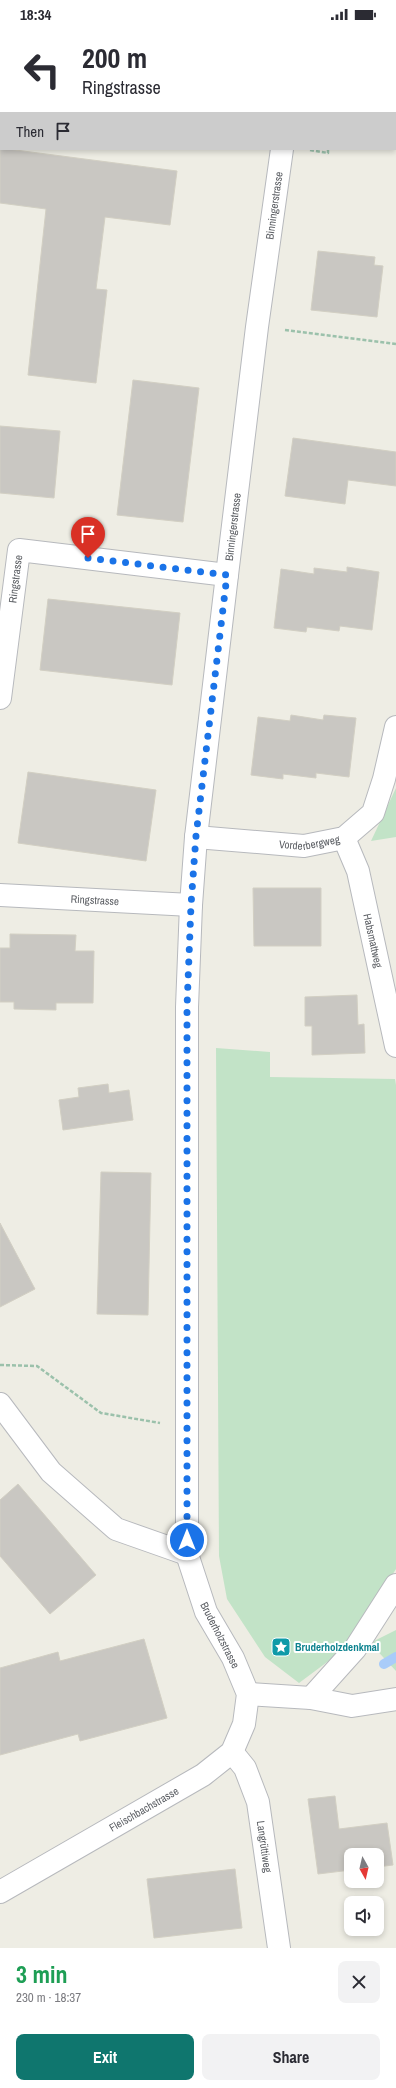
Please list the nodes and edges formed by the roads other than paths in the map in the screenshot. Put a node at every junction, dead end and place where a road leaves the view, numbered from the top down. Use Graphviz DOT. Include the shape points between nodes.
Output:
graph roads {
  1 [pos="282,150"];
  2 [pos="227,575"];
  3 [pos="0,698"];
  4 [pos="396,727"];
  5 [pos="196,836"];
  6 [pos="344,838"];
  7 [pos="0,895"];
  8 [pos="191,905"];
  9 [pos="396,1046"];
  10 [pos="0,1404"];
  11 [pos="187,1554"];
  12 [pos="396,1585"];
  13 [pos="248,1694"];
  14 [pos="311,1698"];
  15 [pos="396,1699"];
  16 [pos="232,1752"];
  17 [pos="0,1892"];
  18 [pos="279,1948"];
  1 -- 2 [label="street, Binningerstrasse"];
  2 -- 3 [label="street, Ringstrasse" via="19,550"];
  2 -- 5 [label="street, Binningerstrasse"];
  4 -- 6 [label="street, Vorderbergweg" via="373,813"];
  5 -- 6 [label="street, Vorderbergweg" via="304,846"];
  5 -- 8 [label="street, Binningerstrasse"];
  6 -- 9 [label="street, Habsmattweg" via="358,871"];
  7 -- 8 [label="street, Ringstrasse"];
  8 -- 11 [label="street, Binningerstrasse" via="187,1007"];
  10 -- 11 [label="street" via="52,1472 116,1529"];
  11 -- 13 [label="street, Bruderholzstrasse" via="206,1612 233,1658"];
  12 -- 14 [label="street" via="355,1649"];
  13 -- 14 [label="street"];
  13 -- 16 [label="street, Fleischbachstrasse" via="244,1724"];
  14 -- 15 [label="street" via="352,1706"];
  16 -- 17 [label="street, Fleischbachstrasse" via="203,1775"];
  16 -- 18 [label="street, Langrüttiweg" via="245,1768 258,1802"];
}
